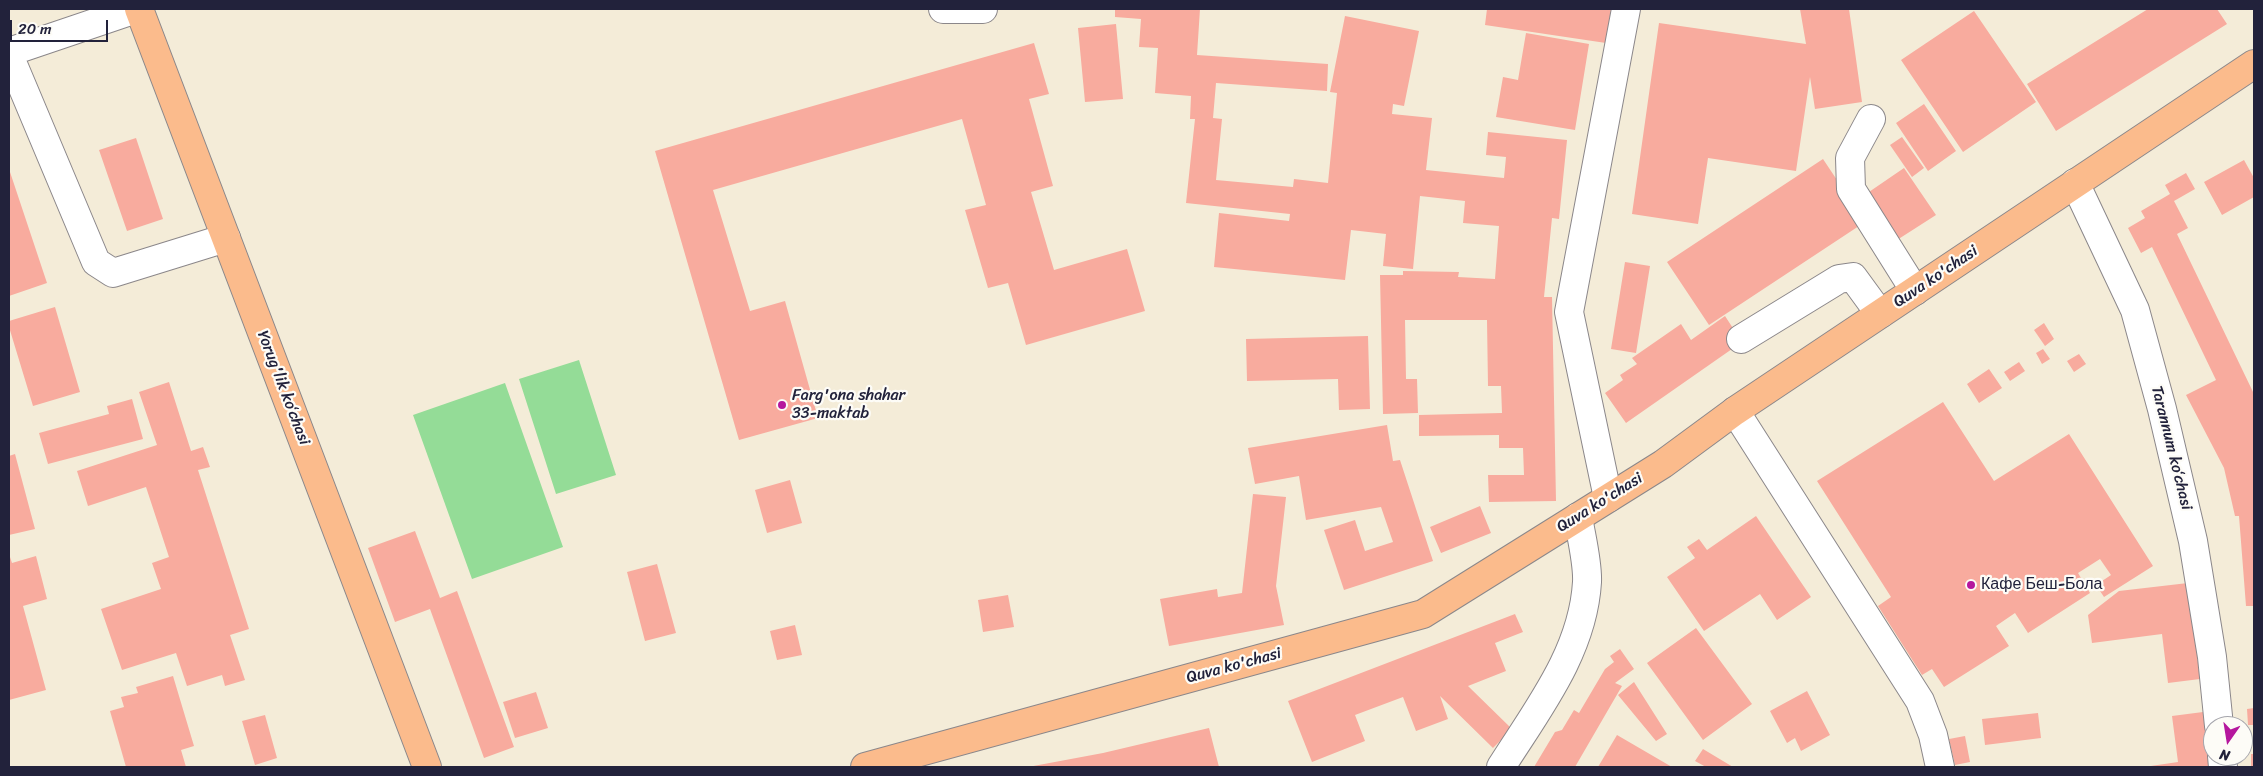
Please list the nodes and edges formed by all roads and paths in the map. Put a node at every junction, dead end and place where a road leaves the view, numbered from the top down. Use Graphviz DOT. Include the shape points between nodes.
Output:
graph roads {
  1 [pos="137,9"];
  2 [pos="944,9"];
  3 [pos="983,9"];
  4 [pos="1626,9"];
  5 [pos="9,53"];
  6 [pos="2254,64"];
  7 [pos="1870,119"];
  8 [pos="2075,183"];
  9 [pos="226,238"];
  10 [pos="1915,291"];
  11 [pos="1880,314"];
  12 [pos="1741,339"];
  13 [pos="1735,411"];
  14 [pos="1608,498"];
  15 [pos="1578,517"];
  16 [pos="2218,716"];
  17 [pos="427,767"];
  18 [pos="865,767"];
  19 [pos="1501,767"];
  20 [pos="1940,767"];
  1 -- 5 [label="street"];
  1 -- 9 [label="main road, Yorug'lik koʻchasi"];
  2 -- 3 [label="street"];
  4 -- 14 [label="street" via="1569,312"];
  5 -- 9 [label="street" via="96,262 113,273"];
  6 -- 8 [label="main road, Quva ko'chasi"];
  7 -- 10 [label="street" via="1850,158 1851,190"];
  8 -- 10 [label="main road, Quva ko'chasi"];
  8 -- 16 [label="street, Tarannum koʻchasi" via="2135,310 2162,409 2193,540"];
  9 -- 17 [label="main road, Yorug'lik koʻchasi"];
  10 -- 11 [label="main road, Quva ko'chasi"];
  11 -- 12 [label="street" via="1853,277 1839,279"];
  11 -- 13 [label="main road, Quva ko'chasi"];
  13 -- 14 [label="main road, Quva ko'chasi" via="1663,464"];
  13 -- 20 [label="street" via="1920,701 1933,735"];
  14 -- 15 [label="main road, Quva ko'chasi"];
  15 -- 18 [label="main road, Quva ko'chasi" via="1423,614"];
  15 -- 19 [label="street" via="1588,580 1579,632 1564,665"];
}
